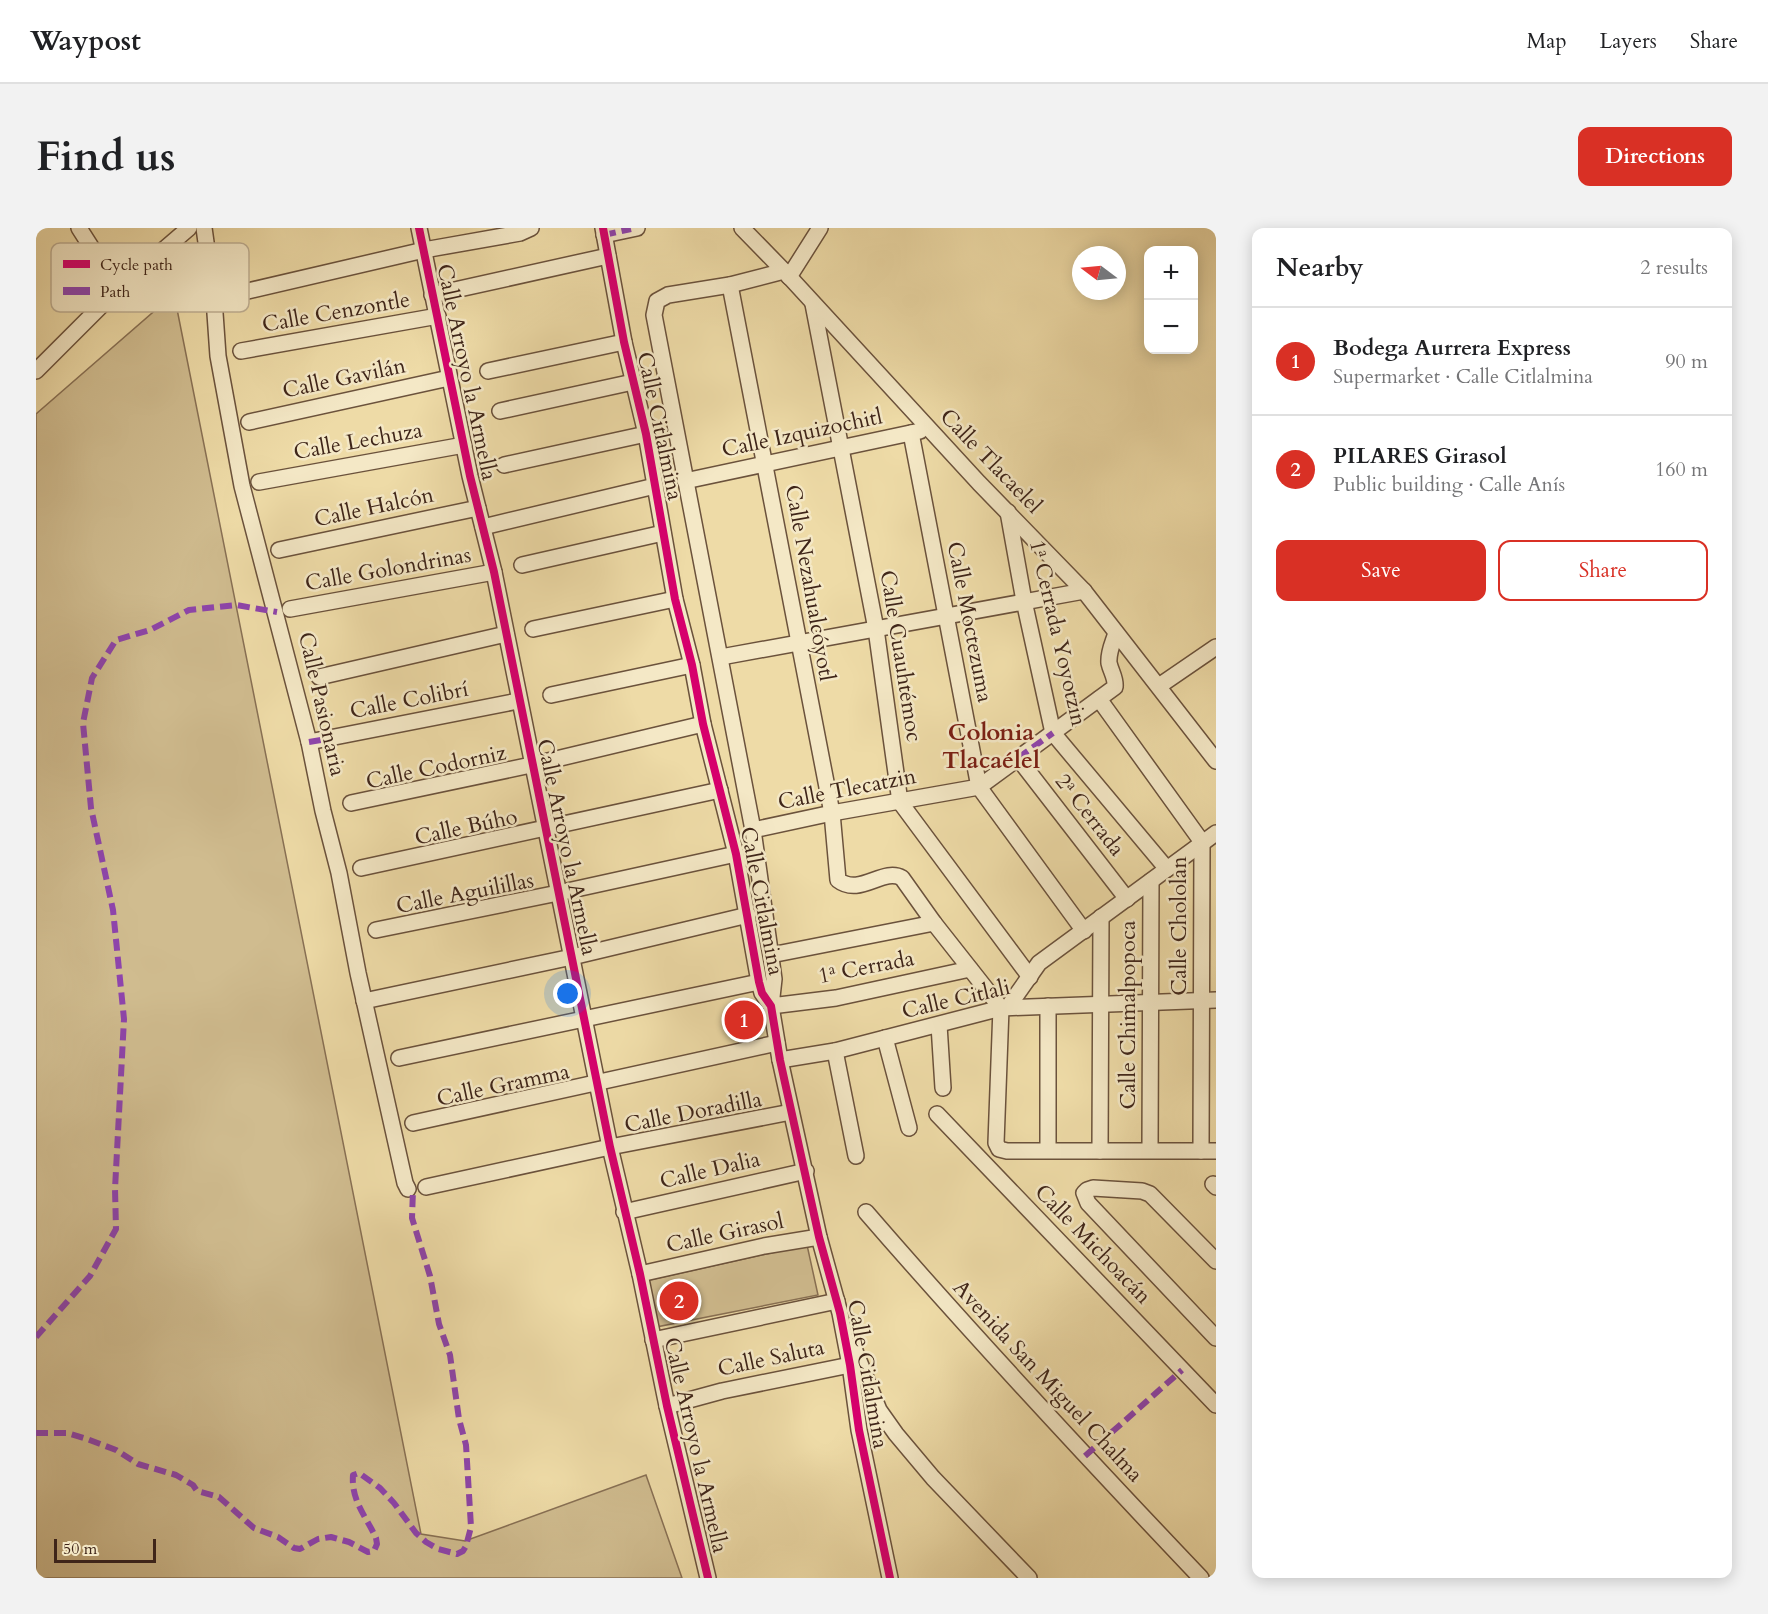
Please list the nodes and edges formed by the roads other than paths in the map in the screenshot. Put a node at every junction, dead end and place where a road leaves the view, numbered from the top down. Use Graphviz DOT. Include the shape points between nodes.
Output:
graph roads {
  1 [pos="79,228"];
  2 [pos="189,228"];
  3 [pos="204,228"];
  4 [pos="418,228"];
  5 [pos="531,228"];
  6 [pos="742,228"];
  7 [pos="820,228"];
  8 [pos="634,229"];
  9 [pos="603,231"];
  10 [pos="89,243"];
  11 [pos="172,243"];
  12 [pos="206,243"];
  13 [pos="424,250"];
  14 [pos="608,256"];
  15 [pos="786,274"];
  16 [pos="730,285"];
  17 [pos="249,291"];
  18 [pos="432,295"];
  19 [pos="813,304"];
  20 [pos="95,312"];
  21 [pos="215,312"];
  22 [pos="438,316"];
  23 [pos="624,342"];
  24 [pos="241,351"];
  25 [pos="36,370"];
  26 [pos="488,370"];
  27 [pos="449,378"];
  28 [pos="633,382"];
  29 [pos="500,411"];
  30 [pos="249,422"];
  31 [pos="930,429"];
  32 [pos="911,433"];
  33 [pos="646,434"];
  34 [pos="464,445"];
  35 [pos="841,447"];
  36 [pos="765,464"];
  37 [pos="504,465"];
  38 [pos="685,481"];
  39 [pos="259,482"];
  40 [pos="655,486"];
  41 [pos="478,508"];
  42 [pos="1008,512"];
  43 [pos="483,527"];
  44 [pos="663,533"];
  45 [pos="279,550"];
  46 [pos="522,565"];
  47 [pos="494,572"];
  48 [pos="1084,591"];
  49 [pos="675,599"];
  50 [pos="1024,602"];
  51 [pos="290,609"];
  52 [pos="946,616"];
  53 [pos="533,629"];
  54 [pos="876,629"];
  55 [pos="1116,633"];
  56 [pos="506,634"];
  57 [pos="798,643"];
  58 [pos="1216,647"];
  59 [pos="721,657"];
  60 [pos="692,665"];
  61 [pos="319,677"];
  62 [pos="1159,686"];
  63 [pos="550,695"];
  64 [pos="1099,699"];
  65 [pos="518,701"];
  66 [pos="703,724"];
  67 [pos="1053,733"];
  68 [pos="309,742"];
  69 [pos="1018,758"];
  70 [pos="1216,761"];
  71 [pos="531,765"];
  72 [pos="979,787"];
  73 [pos="720,790"];
  74 [pos="900,802"];
  75 [pos="351,803"];
  76 [pos="832,813"];
  77 [pos="546,829"];
  78 [pos="753,830"];
  79 [pos="1216,833"];
  80 [pos="1202,842"];
  81 [pos="736,854"];
  82 [pos="361,868"];
  83 [pos="1167,869"];
  84 [pos="1151,880"];
  85 [pos="558,893"];
  86 [pos="1126,899"];
  87 [pos="748,915"];
  88 [pos="1101,917"];
  89 [pos="934,923"];
  90 [pos="376,930"];
  91 [pos="1083,931"];
  92 [pos="771,955"];
  93 [pos="572,957"];
  94 [pos="970,969"];
  95 [pos="1030,977"];
  96 [pos="759,982"];
  97 [pos="364,1000"];
  98 [pos="1209,1001"];
  99 [pos="1151,1002"];
  100 [pos="1100,1004"];
  101 [pos="771,1006"];
  102 [pos="1048,1006"];
  103 [pos="1004,1007"];
  104 [pos="584,1019"];
  105 [pos="939,1025"];
  106 [pos="885,1038"];
  107 [pos="777,1043"];
  108 [pos="835,1051"];
  109 [pos="399,1058"];
  110 [pos="780,1060"];
  111 [pos="596,1083"];
  112 [pos="944,1088"];
  113 [pos="791,1112"];
  114 [pos="937,1114"];
  115 [pos="413,1123"];
  116 [pos="909,1128"];
  117 [pos="610,1146"];
  118 [pos="1048,1150"];
  119 [pos="1100,1150"];
  120 [pos="1150,1150"];
  121 [pos="1209,1150"];
  122 [pos="856,1156"];
  123 [pos="806,1171"];
  124 [pos="426,1187"];
  125 [pos="408,1189"];
  126 [pos="624,1212"];
  127 [pos="866,1212"];
  128 [pos="819,1237"];
  129 [pos="1216,1261"];
  130 [pos="640,1274"];
  131 [pos="838,1307"];
  132 [pos="1216,1338"];
  133 [pos="653,1340"];
  134 [pos="850,1365"];
  135 [pos="1216,1405"];
  136 [pos="667,1406"];
  137 [pos="708,1578"];
  138 [pos="891,1578"];
  139 [pos="1029,1578"];
  140 [pos="1201,1578"];
  1 -- 10 [label="street"];
  2 -- 11 [label="street"];
  3 -- 12 [label="street, Calle Pasionaria"];
  4 -- 13 [label="street, Calle Arroyo la Armella"];
  5 -- 13 [label="street"];
  6 -- 15 [label="street, Calle Tlacaelel"];
  7 -- 15 [label="street"];
  8 -- 9 [label="street"];
  9 -- 14 [label="street, Calle Citlalmina"];
  13 -- 17 [label="street"];
  13 -- 18 [label="street, Calle Arroyo la Armella"];
  14 -- 18 [label="street, Calle Cenzontle"];
  14 -- 23 [label="street, Calle Citlalmina"];
  15 -- 16 [label="street"];
  15 -- 19 [label="street, Calle Tlacaelel"];
  16 -- 36 [label="street, Calle Nezahualcóyotl"];
  16 -- 38 [label="street" via="668,295 657,302 654,315"];
  18 -- 22 [label="street, Calle Arroyo la Armella"];
  19 -- 31 [label="street, Calle Tlacaelel"];
  19 -- 35 [label="street, Calle Cuauhtémoc"];
  20 -- 25 [label="street"];
  21 -- 68 [label="street, Calle Pasionaria" via="218,356 242,486"];
  22 -- 24 [label="street, Calle Cenzontle"];
  22 -- 27 [label="street, Calle Arroyo la Armella"];
  23 -- 26 [label="street"];
  23 -- 28 [label="street, Calle Citlalmina"];
  27 -- 30 [label="street, Calle Gavilán"];
  27 -- 34 [label="street, Calle Arroyo la Armella"];
  28 -- 29 [label="street"];
  28 -- 33 [label="street, Calle Citlalmina"];
  31 -- 32 [label="street, Calle Izquizochitl"];
  31 -- 42 [label="street, Calle Tlacaelel"];
  32 -- 35 [label="street, Calle Izquizochitl"];
  32 -- 52 [label="street, Calle Moctezuma"];
  33 -- 37 [label="street"];
  33 -- 40 [label="street, Calle Citlalmina"];
  34 -- 39 [label="street, Calle Lechuza"];
  34 -- 41 [label="street, Calle Arroyo la Armella"];
  35 -- 36 [label="street, Calle Izquizochitl"];
  35 -- 54 [label="street, Calle Cuauhtémoc"];
  36 -- 38 [label="street, Calle Izquizochitl"];
  36 -- 57 [label="street, Calle Nezahualcóyotl"];
  38 -- 59 [label="street"];
  40 -- 43 [label="street"];
  40 -- 44 [label="street, Calle Citlalmina"];
  41 -- 43 [label="street, Calle Arroyo la Armella"];
  41 -- 45 [label="street, Calle Halcón"];
  42 -- 48 [label="street, Calle Tlacaelel"];
  42 -- 50 [label="street, 1ª Cerrada Yoyotzin"];
  43 -- 47 [label="street, Calle Arroyo la Armella"];
  44 -- 46 [label="street"];
  44 -- 49 [label="street, Calle Citlalmina"];
  47 -- 51 [label="street, Calle Golondrinas"];
  47 -- 56 [label="street, Calle Arroyo la Armella"];
  48 -- 50 [label="street"];
  48 -- 55 [label="street, Calle Tlacaelel"];
  49 -- 53 [label="street"];
  49 -- 60 [label="street, Calle Citlalmina"];
  50 -- 52 [label="street"];
  50 -- 67 [label="street, 1ª Cerrada Yoyotzin"];
  52 -- 54 [label="street"];
  52 -- 72 [label="street, Calle Moctezuma"];
  54 -- 57 [label="street"];
  54 -- 74 [label="street, Calle Cuauhtémoc"];
  55 -- 62 [label="street, Calle Tlacaelel"];
  55 -- 64 [label="street, Calle Tlecatzin" via="1109,663 1115,687"];
  56 -- 61 [label="street"];
  56 -- 65 [label="street, Calle Arroyo la Armella"];
  57 -- 59 [label="street"];
  57 -- 76 [label="street, Calle Nezahualcóyotl"];
  58 -- 62 [label="street"];
  59 -- 78 [label="street"];
  60 -- 63 [label="street"];
  60 -- 66 [label="street, Calle Citlalmina"];
  62 -- 70 [label="street, Calle Tlacaelel"];
  64 -- 67 [label="street, Calle Tlecatzin"];
  64 -- 80 [label="street, Calle Chololan"];
  65 -- 68 [label="street, Calle Colibrí"];
  65 -- 71 [label="street, Calle Arroyo la Armella"];
  66 -- 71 [label="street, Calle Codorniz"];
  66 -- 73 [label="street, Calle Citlalmina"];
  67 -- 69 [label="street, Calle Tlecatzin"];
  67 -- 83 [label="street, 1ª Cerrada Yoyotzin"];
  68 -- 97 [label="street, Calle Pasionaria"];
  69 -- 72 [label="street, Calle Tlecatzin"];
  69 -- 86 [label="street, 2ª Cerrada"];
  71 -- 75 [label="street, Calle Codorniz"];
  71 -- 77 [label="street, Calle Arroyo la Armella"];
  72 -- 74 [label="street, Calle Tlecatzin"];
  72 -- 91 [label="street, Calle Moctezuma"];
  73 -- 77 [label="street, Calle Búho"];
  73 -- 81 [label="street, Calle Citlalmina"];
  74 -- 76 [label="street, Calle Tlecatzin"];
  74 -- 95 [label="street, Calle Cuauhtémoc"];
  76 -- 78 [label="street, Calle Tlecatzin"];
  76 -- 89 [label="street, Calle Nezahualcóyotl" via="838,880 852,886 896,875"];
  77 -- 82 [label="street, Calle Búho"];
  77 -- 85 [label="street, Calle Arroyo la Armella"];
  78 -- 92 [label="street"];
  79 -- 80 [label="street"];
  80 -- 83 [label="street"];
  80 -- 98 [label="street, Calle Chololan"];
  81 -- 85 [label="street, Calle Aguilillas"];
  81 -- 87 [label="street, Calle Citlalmina"];
  83 -- 84 [label="street"];
  84 -- 86 [label="street"];
  84 -- 99 [label="street, Calle Chimalpopoca"];
  85 -- 90 [label="street, Calle Aguilillas"];
  85 -- 93 [label="street, Calle Arroyo la Armella"];
  86 -- 88 [label="street"];
  87 -- 93 [label="street"];
  87 -- 96 [label="street, Calle Citlalmina"];
  88 -- 91 [label="street"];
  88 -- 100 [label="street"];
  89 -- 92 [label="street"];
  89 -- 94 [label="street"];
  91 -- 95 [label="street" via="1039,963"];
  92 -- 101 [label="street"];
  93 -- 97 [label="street"];
  93 -- 104 [label="street, Calle Arroyo la Armella"];
  94 -- 101 [label="street, 1ª Cerrada" via="836,998"];
  94 -- 103 [label="street"];
  95 -- 103 [label="street"];
  96 -- 101 [label="street, Calle Citlalmina"];
  96 -- 104 [label="street"];
  97 -- 125 [label="street, Calle Pasionaria"];
  98 -- 99 [label="street, Calle Citlali"];
  98 -- 121 [label="street, Calle Chololan"];
  99 -- 100 [label="street, Calle Citlali"];
  99 -- 120 [label="street, Calle Chimalpopoca"];
  100 -- 102 [label="street, Calle Citlali"];
  100 -- 119 [label="street"];
  101 -- 107 [label="street, Calle Citlalmina"];
  102 -- 103 [label="street, Calle Citlali"];
  102 -- 118 [label="street"];
  103 -- 105 [label="street, Calle Citlali"];
  103 -- 118 [label="street" via="996,1143 999,1149 1007,1151"];
  104 -- 109 [label="street"];
  104 -- 111 [label="street, Calle Arroyo la Armella"];
  105 -- 106 [label="street, Calle Citlali"];
  105 -- 112 [label="street"];
  106 -- 108 [label="street, Calle Citlali"];
  106 -- 116 [label="street"];
  107 -- 110 [label="street, Calle Citlalmina"];
  107 -- 111 [label="street, Calle Gramma"];
  108 -- 110 [label="street, Calle Citlali"];
  108 -- 122 [label="street"];
  110 -- 113 [label="street, Calle Citlalmina"];
  111 -- 115 [label="street, Calle Gramma"];
  111 -- 117 [label="street, Calle Arroyo la Armella"];
  113 -- 117 [label="street, Calle Doradilla"];
  113 -- 123 [label="street, Calle Citlalmina"];
  114 -- 135 [label="street, Calle Michoacán"];
  117 -- 124 [label="street, Calle Doradilla"];
  117 -- 126 [label="street, Calle Arroyo la Armella"];
  118 -- 119 [label="street"];
  119 -- 120 [label="street"];
  120 -- 121 [label="street"];
  123 -- 126 [label="street, Calle Dalia"];
  123 -- 128 [label="street, Calle Citlalmina"];
  126 -- 130 [label="street, Calle Arroyo la Armella"];
  127 -- 140 [label="street, Avenida San Miguel Chalma" via="1085,1456"];
  128 -- 130 [label="street, Calle Girasol"];
  128 -- 131 [label="street, Calle Citlalmina"];
  129 -- 132 [label="street" via="1150,1194 1093,1188 1084,1193 1088,1203"];
  130 -- 133 [label="street, Calle Arroyo la Armella"];
  131 -- 133 [label="street"];
  131 -- 134 [label="street, Calle Citlalmina"];
  131 -- 139 [label="street" via="879,1410 933,1478"];
  133 -- 136 [label="street, Calle Arroyo la Armella"];
  134 -- 136 [label="street, Calle Saluta"];
  134 -- 138 [label="street, Calle Citlalmina" via="859,1430"];
  136 -- 137 [label="street, Calle Arroyo la Armella"];
}
